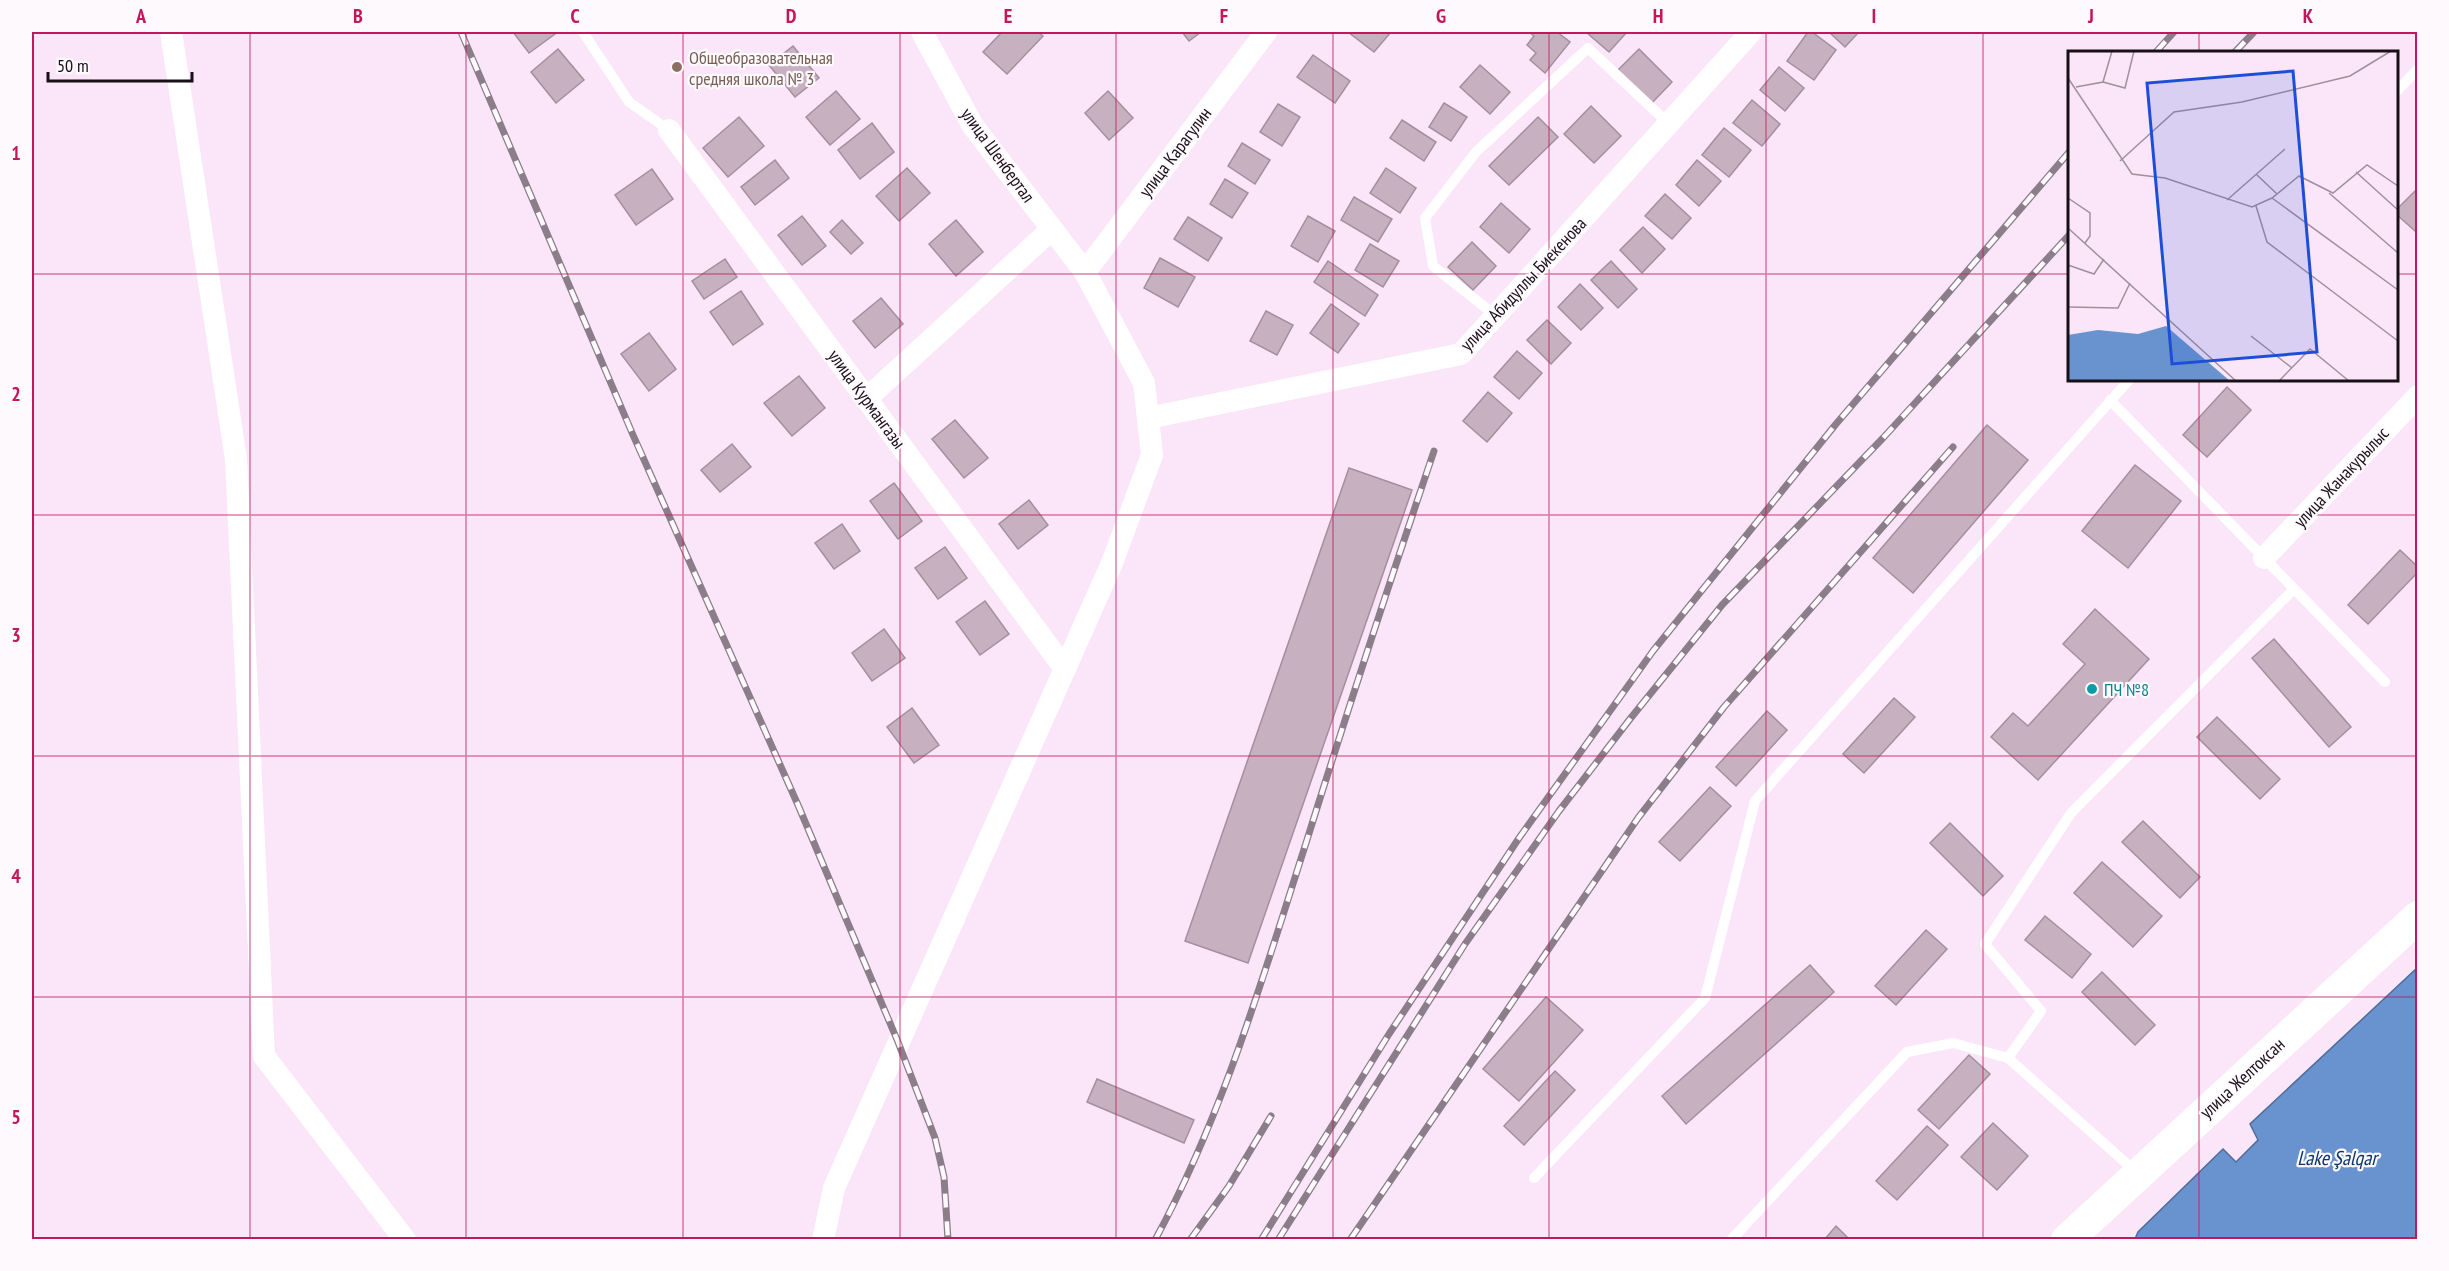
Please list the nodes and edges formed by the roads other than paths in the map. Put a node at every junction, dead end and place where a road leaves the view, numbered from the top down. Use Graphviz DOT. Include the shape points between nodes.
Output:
graph roads {
  1 [pos="171,32"];
  2 [pos="584,32"];
  3 [pos="922,32"];
  4 [pos="1266,32"];
  5 [pos="1751,32"];
  6 [pos="2418,69"];
  7 [pos="2398,91"];
  8 [pos="1668,123"];
  9 [pos="669,130"];
  10 [pos="1052,230"];
  11 [pos="1085,272"];
  12 [pos="1495,315"];
  13 [pos="2128,381"];
  14 [pos="2418,396"];
  15 [pos="866,399"];
  16 [pos="2110,400"];
  17 [pos="1148,418"];
  18 [pos="2264,558"];
  19 [pos="2294,589"];
  20 [pos="1065,669"];
  21 [pos="2385,682"];
  22 [pos="2418,917"];
  23 [pos="2008,1058"];
  24 [pos="2138,1174"];
  25 [pos="1534,1178"];
  26 [pos="405,1239"];
  27 [pos="823,1239"];
  28 [pos="1731,1239"];
  29 [pos="2067,1239"];
  1 -- 26 [label="street" via="236,459 264,1056"];
  2 -- 9 [label="lane" via="629,102"];
  3 -- 10 [label="street, улица Шенбертал" via="973,126"];
  4 -- 11 [label="street, улица Карагулин"];
  5 -- 8 [label="street, улица Абидуллы Биекенова"];
  6 -- 7 [label="lane"];
  8 -- 12 [label="street, улица Абидуллы Биекенова"];
  8 -- 12 [label="lane" via="1588,48 1476,152 1425,218 1432,266"];
  9 -- 15 [label="street, улица Курмангазы"];
  10 -- 11 [label="street, улица Шенбертал"];
  10 -- 15 [label="street"];
  11 -- 17 [label="street, улица Шенбертал" via="1144,384"];
  12 -- 17 [label="street, улица Абидуллы Биекенова" via="1461,354"];
  13 -- 16 [label="lane"];
  14 -- 18 [label="street, улица Жанакурылыс"];
  15 -- 20 [label="street, улица Курмангазы"];
  16 -- 18 [label="lane"];
  16 -- 25 [label="lane" via="1755,801 1705,998"];
  17 -- 20 [label="street, улица Шенбертал" via="1152,455 1112,563"];
  18 -- 19 [label="lane"];
  19 -- 21 [label="lane"];
  19 -- 23 [label="lane" via="2071,813 1985,944 2041,1011"];
  20 -- 27 [label="street, улица Шенбертал" via="834,1188"];
  22 -- 24 [label="main road, улица Желтоксан"];
  23 -- 24 [label="lane"];
  23 -- 28 [label="lane" via="1953,1043 1907,1052"];
  24 -- 29 [label="main road, улица Желтоксан"];
}
